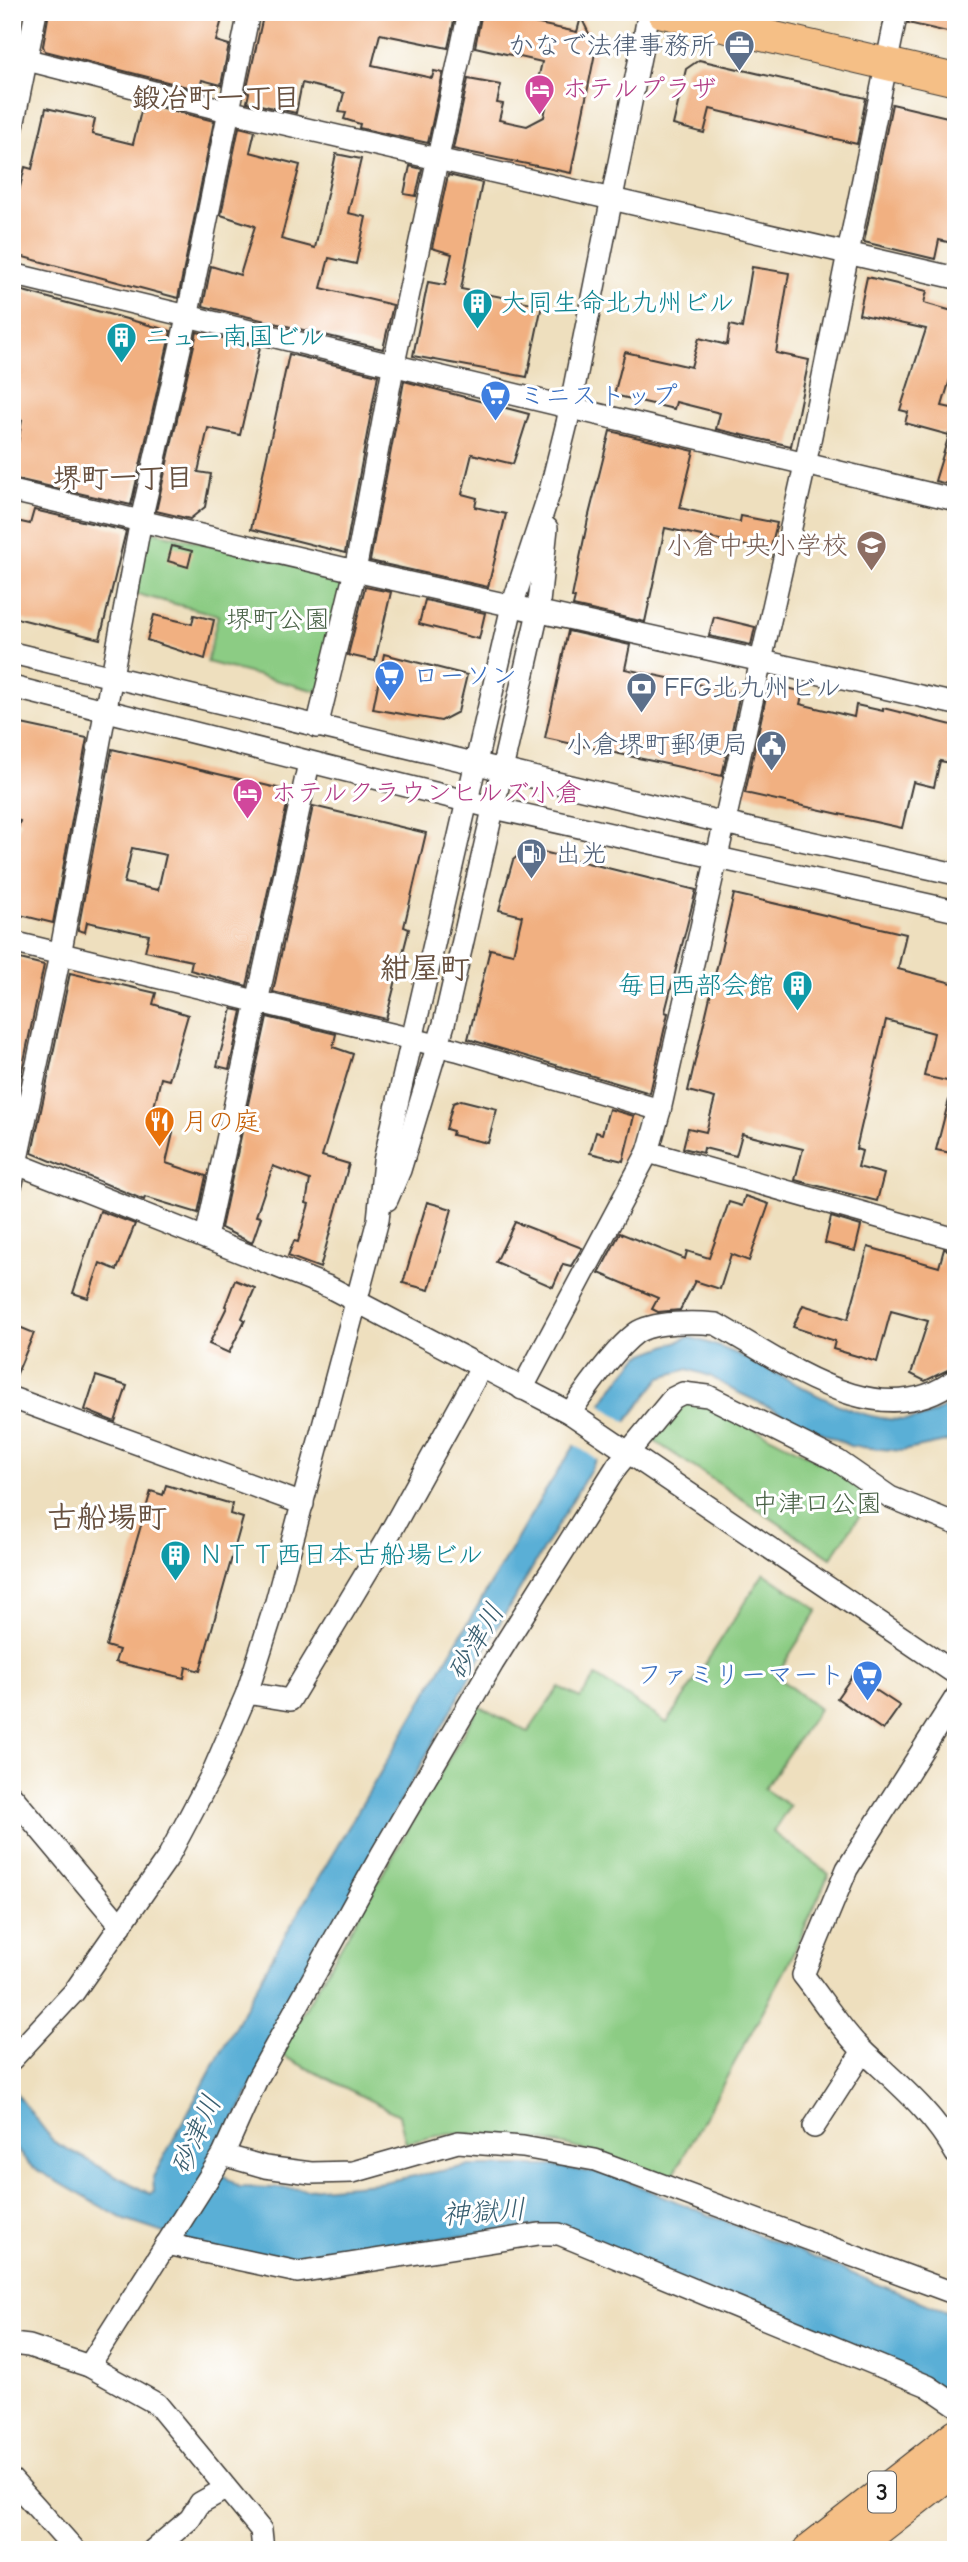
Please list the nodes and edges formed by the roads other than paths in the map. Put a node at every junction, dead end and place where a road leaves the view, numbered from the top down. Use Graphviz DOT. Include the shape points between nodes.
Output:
graph roads {
  1 [pos="36,12"];
  2 [pos="249,12"];
  3 [pos="468,12"];
  4 [pos="649,12"];
  5 [pos="663,12"];
  6 [pos="897,12"];
  7 [pos="19,58"];
  8 [pos="887,64"];
  9 [pos="956,80"];
  10 [pos="228,111"];
  11 [pos="12,131"];
  12 [pos="438,159"];
  13 [pos="613,198"];
  14 [pos="849,252"];
  15 [pos="12,274"];
  16 [pos="956,278"];
  17 [pos="187,318"];
  18 [pos="393,368"];
  19 [pos="570,406"];
  20 [pos="805,465"];
  21 [pos="12,491"];
  22 [pos="550,491"];
  23 [pos="956,500"];
  24 [pos="141,520"];
  25 [pos="355,571"];
  26 [pos="512,606"];
  27 [pos="538,612"];
  28 [pos="12,653"];
  29 [pos="759,662"];
  30 [pos="112,677"];
  31 [pos="12,687"];
  32 [pos="956,704"];
  33 [pos="107,709"];
  34 [pos="317,727"];
  35 [pos="309,762"];
  36 [pos="474,764"];
  37 [pos="503,770"];
  38 [pos="466,801"];
  39 [pos="494,808"];
  40 [pos="725,823"];
  41 [pos="717,857"];
  42 [pos="956,874"];
  43 [pos="956,911"];
  44 [pos="12,942"];
  45 [pos="60,955"];
  46 [pos="256,1004"];
  47 [pos="412,1039"];
  48 [pos="439,1046"];
  49 [pos="660,1110"];
  50 [pos="648,1152"];
  51 [pos="14,1169"];
  52 [pos="378,1220"];
  53 [pos="206,1237"];
  54 [pos="956,1239"];
  55 [pos="356,1302"];
  56 [pos="481,1368"];
  57 [pos="956,1380"];
  58 [pos="522,1389"];
  59 [pos="12,1398"];
  60 [pos="573,1416"];
  61 [pos="623,1448"];
  62 [pos="303,1504"];
  63 [pos="956,1524"];
  64 [pos="956,1674"];
  65 [pos="247,1693"];
  66 [pos="956,1697"];
  67 [pos="12,1796"];
  68 [pos="121,1926"];
  69 [pos="863,2051"];
  70 [pos="14,2055"];
  71 [pos="814,2127"];
  72 [pos="956,2154"];
  73 [pos="223,2155"];
  74 [pos="166,2244"];
  75 [pos="956,2294"];
  76 [pos="12,2344"];
  77 [pos="89,2367"];
  78 [pos="956,2405"];
  79 [pos="956,2435"];
  80 [pos="956,2468"];
  81 [pos="12,2480"];
  82 [pos="225,2489"];
  83 [pos="75,2550"];
  84 [pos="153,2550"];
  85 [pos="263,2550"];
  86 [pos="809,2550"];
  87 [pos="851,2550"];
  1 -- 7 [label="street"];
  2 -- 10 [label="street"];
  3 -- 12 [label="street"];
  4 -- 13 [label="street"];
  5 -- 8 [label="highway"];
  6 -- 8 [label="street"];
  7 -- 10 [label="street"];
  7 -- 11 [label="street"];
  8 -- 9 [label="highway"];
  8 -- 14 [label="street"];
  10 -- 12 [label="street"];
  10 -- 17 [label="street"];
  12 -- 13 [label="street"];
  12 -- 18 [label="street"];
  13 -- 14 [label="street"];
  13 -- 19 [label="street"];
  14 -- 16 [label="street"];
  14 -- 20 [label="street"];
  15 -- 17 [label="street"];
  17 -- 18 [label="street"];
  17 -- 24 [label="street"];
  18 -- 19 [label="street"];
  18 -- 25 [label="street"];
  19 -- 20 [label="street"];
  19 -- 22 [label="street"];
  20 -- 23 [label="street"];
  20 -- 29 [label="street"];
  21 -- 24 [label="street"];
  22 -- 26 [label="street"];
  22 -- 27 [label="street"];
  24 -- 25 [label="street"];
  24 -- 30 [label="street"];
  25 -- 26 [label="street"];
  25 -- 34 [label="street"];
  26 -- 27 [label="street"];
  26 -- 36 [label="street"];
  27 -- 29 [label="street"];
  27 -- 37 [label="street"];
  28 -- 30 [label="street"];
  29 -- 32 [label="street"];
  29 -- 40 [label="street"];
  30 -- 33 [label="street"];
  30 -- 34 [label="street"];
  31 -- 33 [label="street"];
  33 -- 35 [label="street"];
  33 -- 45 [label="street"];
  34 -- 36 [label="street"];
  35 -- 38 [label="street"];
  35 -- 46 [label="street"];
  36 -- 37 [label="street"];
  36 -- 38 [label="street"];
  37 -- 39 [label="street"];
  37 -- 40 [label="street"];
  38 -- 39 [label="street"];
  38 -- 47 [label="street"];
  39 -- 41 [label="street"];
  39 -- 48 [label="street"];
  40 -- 41 [label="street"];
  40 -- 42 [label="street"];
  41 -- 43 [label="street"];
  41 -- 49 [label="street"];
  44 -- 45 [label="street"];
  45 -- 46 [label="street"];
  45 -- 51 [label="street"];
  46 -- 47 [label="street"];
  46 -- 53 [label="street"];
  47 -- 48 [label="street"];
  47 -- 52 [label="street" via="384,1161"];
  48 -- 49 [label="street"];
  48 -- 52 [label="street" via="400,1170"];
  49 -- 50 [label="street"];
  50 -- 54 [label="street"];
  50 -- 58 [label="street"];
  51 -- 53 [label="street"];
  52 -- 55 [label="street"];
  53 -- 55 [label="street"];
  55 -- 56 [label="street"];
  55 -- 62 [label="street"];
  56 -- 58 [label="street"];
  56 -- 65 [label="street" via="290,1700"];
  57 -- 60 [label="street" via="917,1399 886,1402 842,1394 716,1324 693,1321 637,1332 588,1387"];
  58 -- 60 [label="street"];
  59 -- 62 [label="street"];
  60 -- 61 [label="street"];
  61 -- 63 [label="street" via="673,1398 695,1392 838,1461 890,1497"];
  61 -- 64 [label="street"];
  61 -- 73 [label="street" via="381,1855 256,2081"];
  62 -- 65 [label="street"];
  65 -- 68 [label="street" via="167,1860"];
  66 -- 69 [label="street" via="847,1869 803,1975"];
  67 -- 68 [label="street"];
  68 -- 70 [label="street" via="74,1992"];
  69 -- 71 [label="street"];
  69 -- 72 [label="street" via="901,2084 945,2133"];
  73 -- 74 [label="street"];
  73 -- 75 [label="street" via="311,2173 353,2172 458,2142 523,2147 595,2160"];
  74 -- 77 [label="street"];
  74 -- 78 [label="street" via="298,2272 559,2234 928,2386"];
  76 -- 77 [label="street"];
  77 -- 82 [label="street" via="157,2404"];
  79 -- 86 [label="highway, 3"];
  80 -- 87 [label="highway, 3"];
  81 -- 83 [label="street"];
  82 -- 84 [label="street" via="200,2502 190,2519"];
  82 -- 85 [label="street" via="261,2530"];
}
